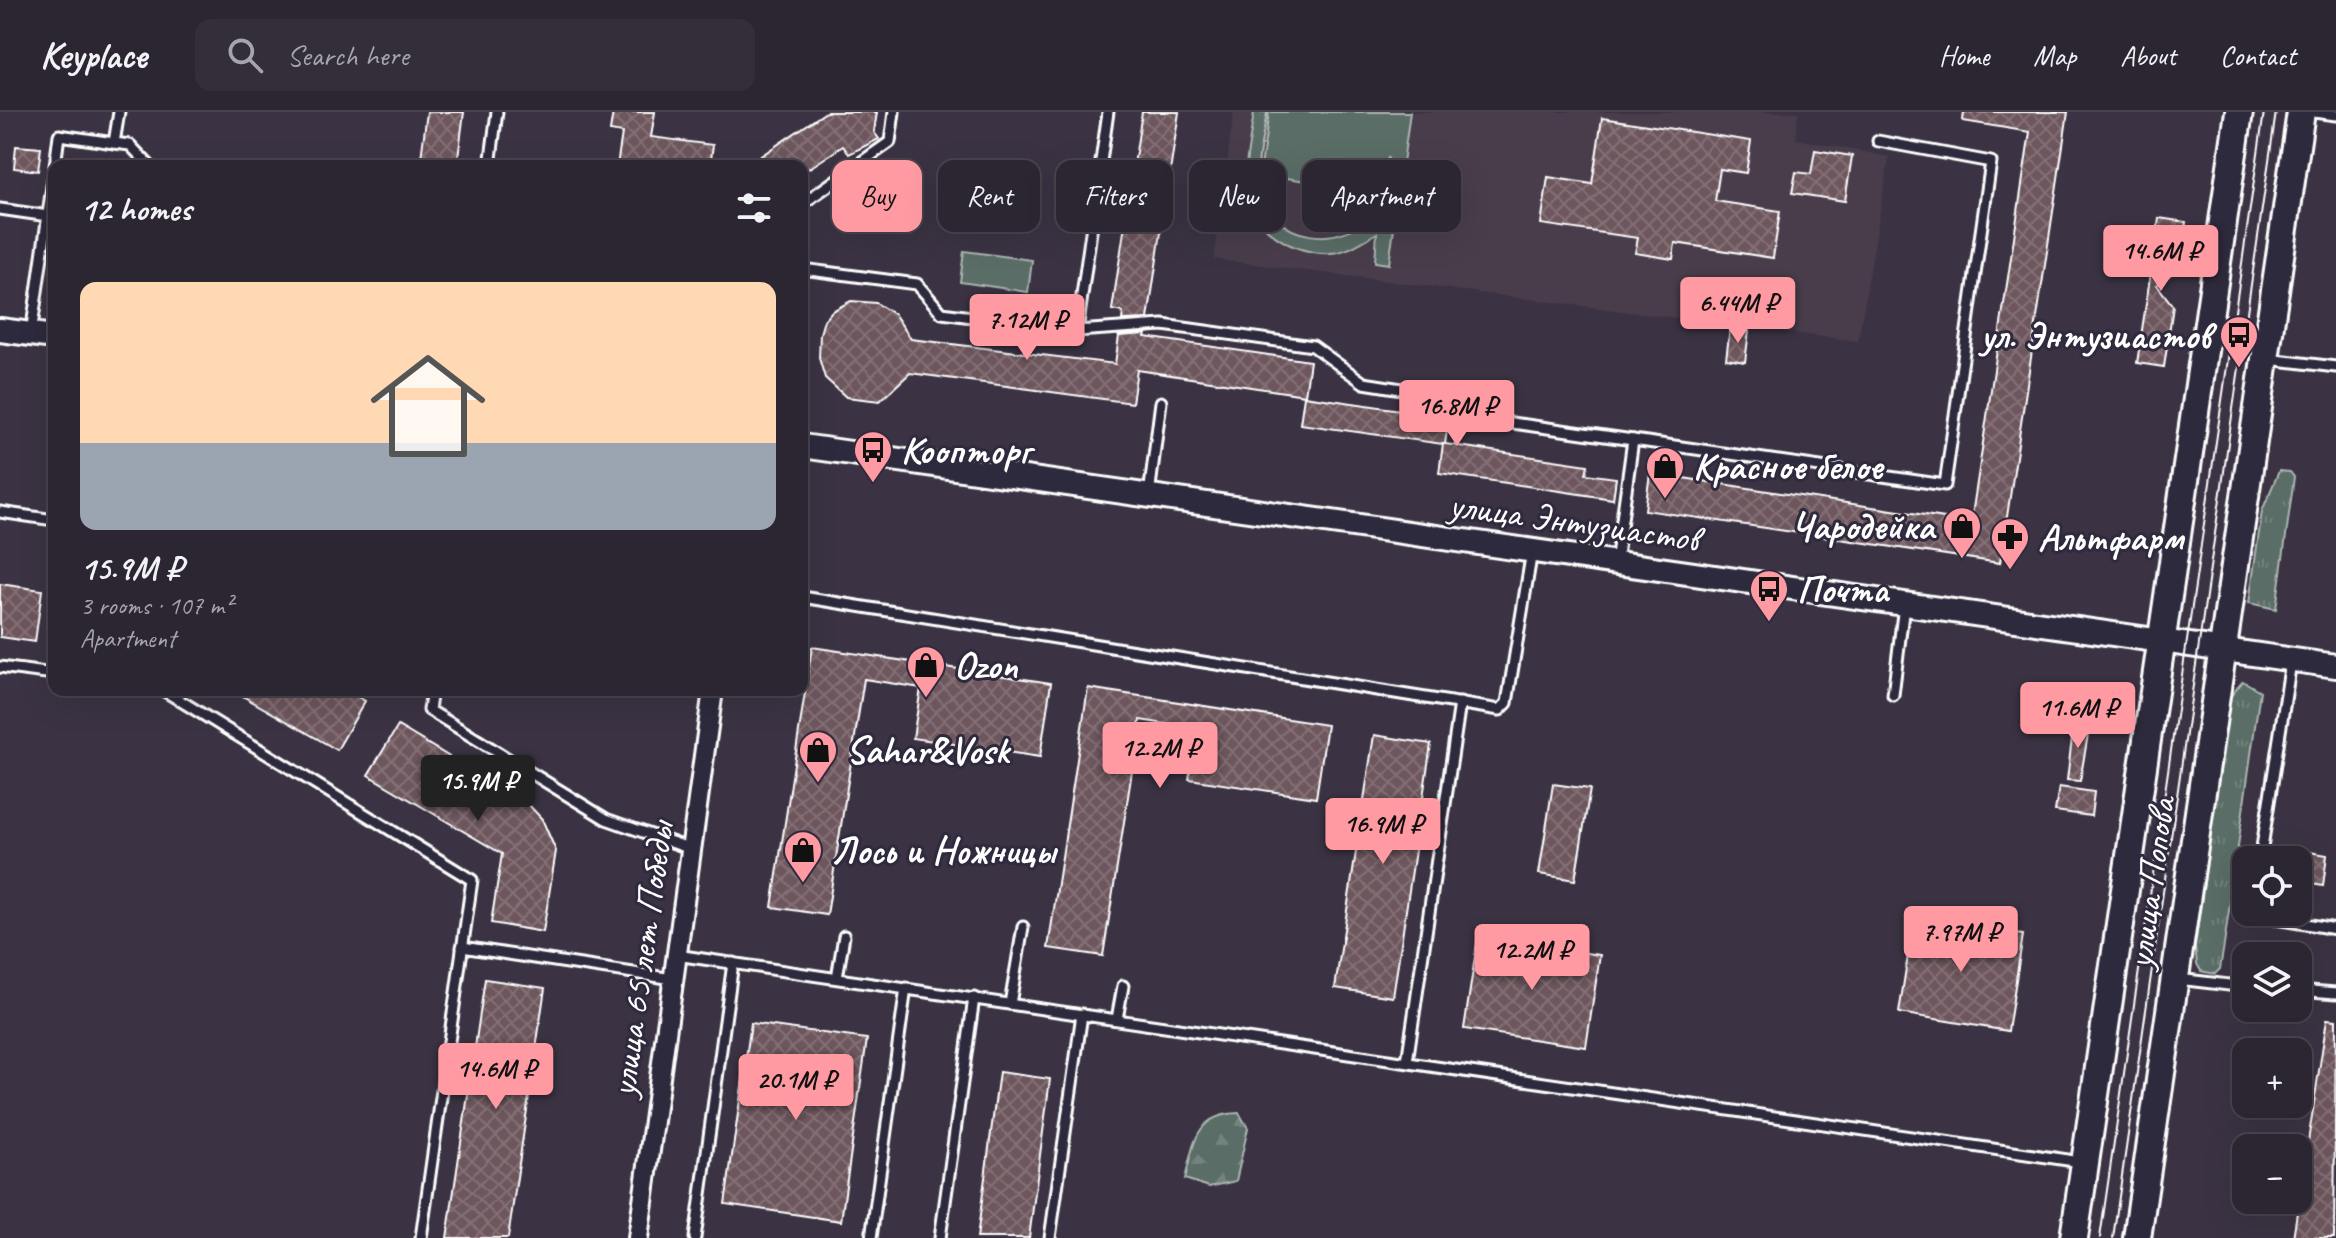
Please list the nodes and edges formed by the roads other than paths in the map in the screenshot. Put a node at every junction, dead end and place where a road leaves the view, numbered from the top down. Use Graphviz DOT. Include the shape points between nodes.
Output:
graph roads {
  1 [pos="119,112"];
  2 [pos="497,112"];
  3 [pos="894,112"];
  4 [pos="1108,112"];
  5 [pos="2239,112"];
  6 [pos="2301,112"];
  7 [pos="2314,112"];
  8 [pos="2336,115"];
  9 [pos="1878,141"];
  10 [pos="114,143"];
  11 [pos="56,160"];
  12 [pos="144,160"];
  13 [pos="491,160"];
  14 [pos="808,200"];
  15 [pos="0,209"];
  16 [pos="48,216"];
  17 [pos="808,270"];
  18 [pos="0,330"];
  19 [pos="1077,331"];
  20 [pos="31,334"];
  21 [pos="48,336"];
  22 [pos="2265,358"];
  23 [pos="2336,367"];
  24 [pos="1161,402"];
  25 [pos="1633,440"];
  26 [pos="808,447"];
  27 [pos="1149,495"];
  28 [pos="0,512"];
  29 [pos="48,519"];
  30 [pos="1532,551"];
  31 [pos="1616,563"];
  32 [pos="808,598"];
  33 [pos="1904,605"];
  34 [pos="2163,641"];
  35 [pos="2223,649"];
  36 [pos="2292,659"];
  37 [pos="2336,666"];
  38 [pos="0,667"];
  39 [pos="48,673"];
  40 [pos="1893,695"];
  41 [pos="173,696"];
  42 [pos="431,696"];
  43 [pos="712,696"];
  44 [pos="1460,703"];
  45 [pos="2262,846"];
  46 [pos="691,849"];
  47 [pos="2312,925"];
  48 [pos="1023,927"];
  49 [pos="2336,929"];
  50 [pos="844,936"];
  51 [pos="462,947"];
  52 [pos="676,955"];
  53 [pos="733,963"];
  54 [pos="837,978"];
  55 [pos="673,979"];
  56 [pos="2175,979"];
  57 [pos="2232,985"];
  58 [pos="1123,986"];
  59 [pos="906,988"];
  60 [pos="2312,991"];
  61 [pos="2336,993"];
  62 [pos="974,998"];
  63 [pos="1010,1004"];
  64 [pos="1082,1014"];
  65 [pos="1117,1019"];
  66 [pos="1407,1062"];
  67 [pos="2084,1163"];
  68 [pos="421,1238"];
  69 [pos="638,1238"];
  70 [pos="695,1238"];
  71 [pos="871,1238"];
  72 [pos="940,1238"];
  73 [pos="1050,1238"];
  74 [pos="2074,1238"];
  75 [pos="2137,1238"];
  1 -- 10 [label="lane"];
  2 -- 13 [label="lane"];
  3 -- 14 [label="lane" via="890,142"];
  4 -- 19 [label="lane"];
  5 -- 34 [label="main road, улица Попова"];
  6 -- 22 [label="main road, улица Попова"];
  7 -- 8 [label="lane"];
  9 -- 25 [label="lane" via="1991,162 1945,485"];
  10 -- 11 [label="lane" via="59,135"];
  10 -- 12 [label="lane" via="130,145"];
  15 -- 16 [label="lane"];
  16 -- 20 [label="lane"];
  17 -- 19 [label="lane" via="917,284 942,313"];
  18 -- 20 [label="street"];
  19 -- 25 [label="lane" via="1163,325 1313,346 1364,383 1483,402 1505,422"];
  20 -- 21 [label="street"];
  22 -- 23 [label="lane"];
  22 -- 35 [label="main road, улица Попова"];
  24 -- 27 [label="lane"];
  25 -- 31 [label="lane"];
  26 -- 27 [label="street, улица Энтузиастов"];
  27 -- 30 [label="street, улица Энтузиастов"];
  28 -- 29 [label="lane"];
  30 -- 31 [label="street, улица Энтузиастов"];
  30 -- 44 [label="lane" via="1507,703 1500,710"];
  31 -- 33 [label="street, улица Энтузиастов"];
  32 -- 44 [label="lane"];
  33 -- 34 [label="street, улица Энтузиастов"];
  33 -- 40 [label="lane"];
  34 -- 35 [label="street, улица Энтузиастов"];
  34 -- 67 [label="main road, улица Попова"];
  35 -- 36 [label="street, улица Энтузиастов"];
  35 -- 56 [label="main road, улица Попова"];
  36 -- 37 [label="street, улица Энтузиастов"];
  36 -- 45 [label="lane"];
  38 -- 39 [label="lane"];
  41 -- 51 [label="lane" via="472,880"];
  42 -- 46 [label="lane" via="429,710 606,819"];
  43 -- 46 [label="street, улица 65 лет Победы"];
  44 -- 66 [label="lane"];
  46 -- 52 [label="street, улица 65 лет Победы"];
  47 -- 49 [label="lane"];
  48 -- 63 [label="lane"];
  50 -- 54 [label="lane"];
  51 -- 55 [label="lane"];
  51 -- 68 [label="lane"];
  52 -- 53 [label="lane"];
  52 -- 55 [label="street, улица 65 лет Победы"];
  53 -- 54 [label="lane"];
  53 -- 70 [label="lane"];
  54 -- 59 [label="lane"];
  55 -- 69 [label="street, улица 65 лет Победы"];
  56 -- 57 [label="lane"];
  56 -- 75 [label="main road, улица Попова"];
  58 -- 65 [label="lane"];
  59 -- 62 [label="lane"];
  59 -- 71 [label="lane"];
  60 -- 61 [label="lane"];
  62 -- 63 [label="lane"];
  62 -- 72 [label="lane"];
  63 -- 64 [label="lane"];
  64 -- 65 [label="lane"];
  64 -- 73 [label="lane"];
  65 -- 66 [label="lane"];
  66 -- 67 [label="lane"];
  67 -- 74 [label="main road, улица Попова"];
}
